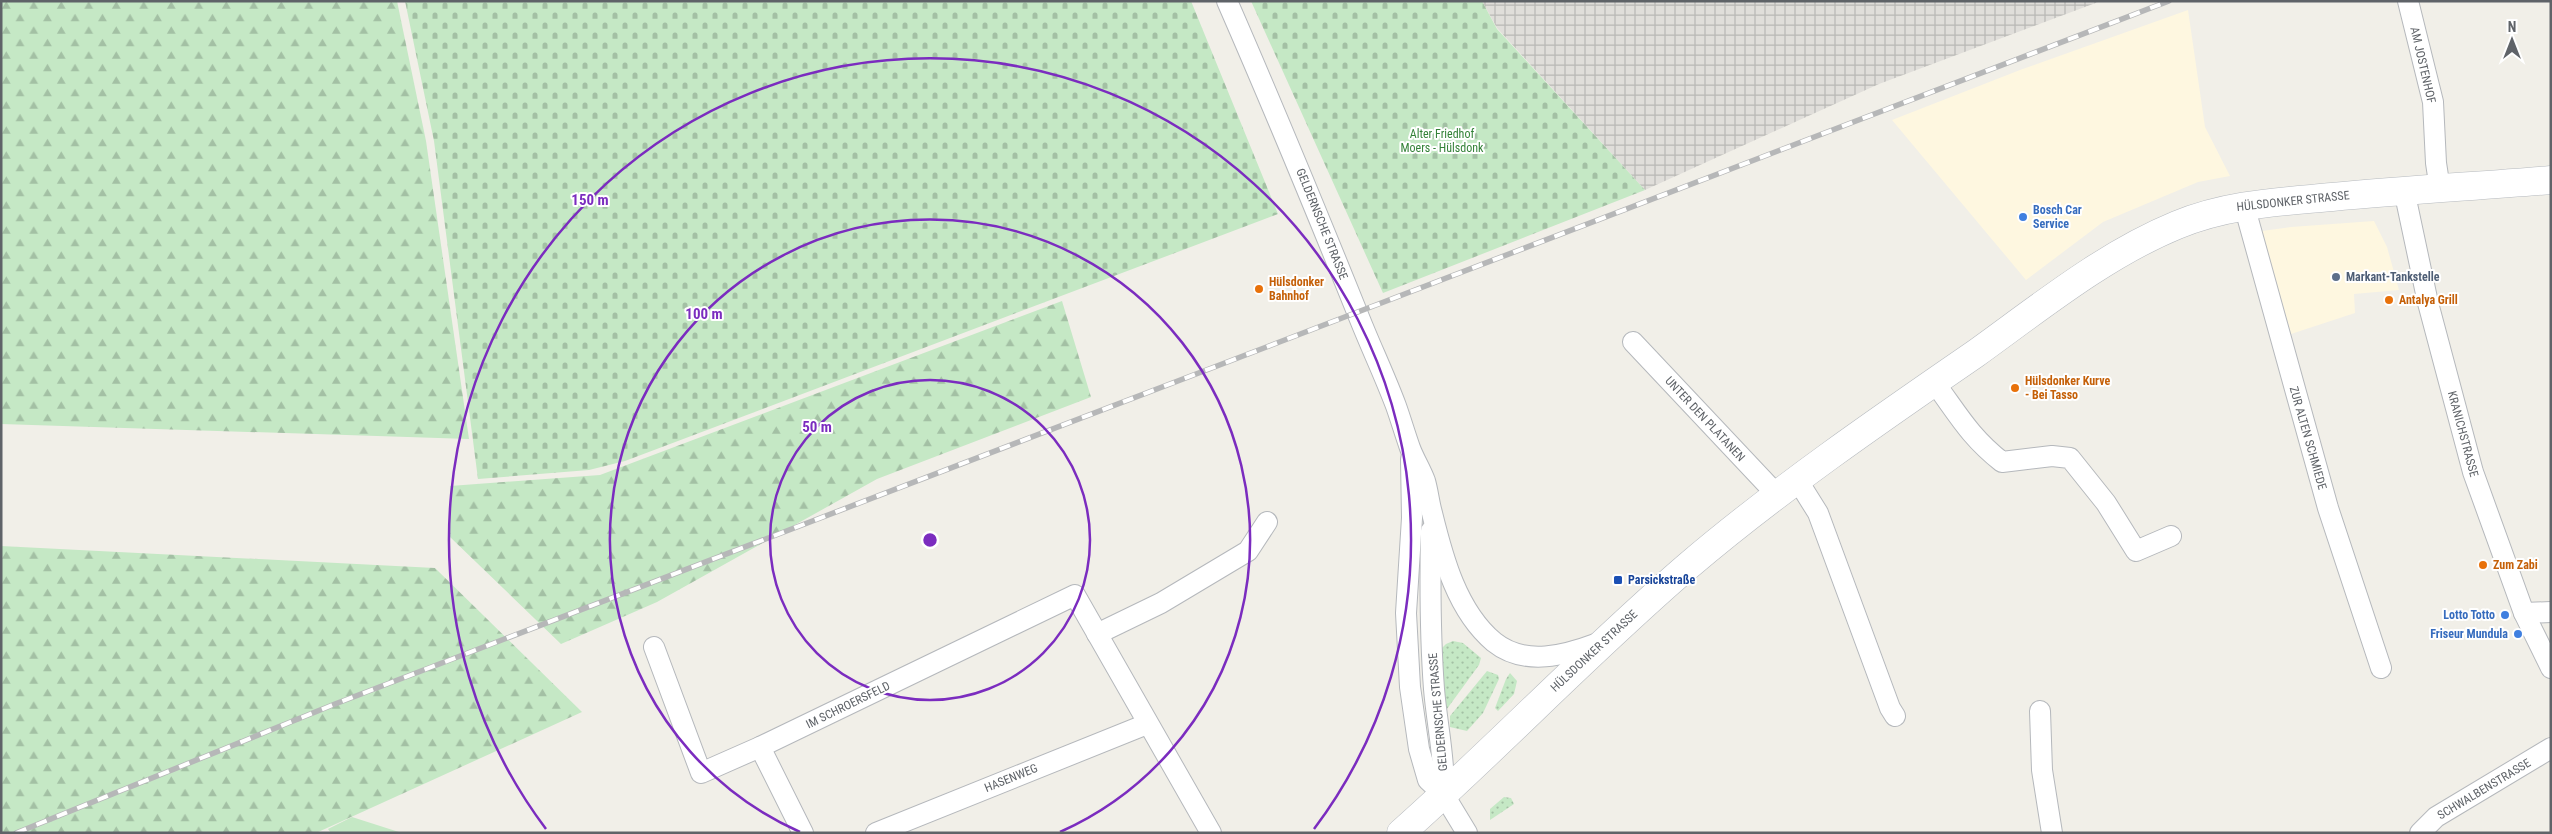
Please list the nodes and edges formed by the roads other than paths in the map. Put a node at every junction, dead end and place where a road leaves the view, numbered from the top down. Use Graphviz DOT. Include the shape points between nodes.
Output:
graph roads {
  1 [pos="1227,1"];
  2 [pos="2408,1"];
  3 [pos="2551,180"];
  4 [pos="2440,188"];
  5 [pos="2404,190"];
  6 [pos="2244,205"];
  7 [pos="1633,342"];
  8 [pos="1934,382"];
  9 [pos="1411,450"];
  10 [pos="1788,488"];
  11 [pos="1432,514"];
  12 [pos="1267,522"];
  13 [pos="2170,536"];
  14 [pos="2551,612"];
  15 [pos="2524,613"];
  16 [pos="1097,634"];
  17 [pos="1603,641"];
  18 [pos="654,647"];
  19 [pos="2382,668"];
  20 [pos="2551,668"];
  21 [pos="2040,712"];
  22 [pos="1896,716"];
  23 [pos="1147,724"];
  24 [pos="760,748"];
  25 [pos="2551,748"];
  26 [pos="1444,795"];
  27 [pos="803,833"];
  28 [pos="876,833"];
  29 [pos="1211,833"];
  30 [pos="1401,833"];
  31 [pos="1467,833"];
  32 [pos="2052,833"];
  33 [pos="2420,833"];
  1 -- 9 [label="street, GELDERNSCHE STRASSE" via="1324,227"];
  2 -- 4 [label="street, AM JOSTENHOF" via="2433,102"];
  3 -- 4 [label="street, HÜLSDONKER STRASSE"];
  4 -- 5 [label="street, HÜLSDONKER STRASSE"];
  5 -- 6 [label="street, HÜLSDONKER STRASSE"];
  5 -- 15 [label="street, KRANICHSTRASSE" via="2428,303 2472,472"];
  6 -- 8 [label="street, HÜLSDONKER STRASSE" via="2177,225 2120,254"];
  6 -- 19 [label="street, ZUR ALTEN SCHMIEDE" via="2328,508"];
  7 -- 10 [label="street, UNTER DEN PLATANEN"];
  8 -- 10 [label="street, HÜLSDONKER STRASSE"];
  8 -- 13 [label="street" via="1959,420 1983,447 2002,462 2052,456 2070,458 2106,503 2136,551"];
  9 -- 11 [label="street, GELDERNSCHE STRASSE" via="1425,483"];
  9 -- 26 [label="street, GELDERNSCHE STRASSE" via="1412,518 1406,613 1410,687 1419,748 1428,780"];
  10 -- 17 [label="street, HÜLSDONKER STRASSE" via="1690,564"];
  10 -- 22 [label="street" via="1818,512 1890,708"];
  11 -- 17 [label="street, GELDERNSCHE STRASSE" via="1454,587 1476,624 1495,643 1519,655 1546,657 1570,654"];
  11 -- 26 [label="street, GELDERNSCHE STRASSE" via="1434,688 1444,766"];
  12 -- 16 [label="street" via="1248,551 1160,604"];
  14 -- 15 [label="street"];
  15 -- 20 [label="street, KRANICHSTRASSE"];
  16 -- 23 [label="street, IM SCHROERSFELD"];
  16 -- 24 [label="street, IM SCHROERSFELD" via="1075,595"];
  17 -- 26 [label="street, HÜLSDONKER STRASSE"];
  18 -- 24 [label="street, IM SCHROERSFELD" via="701,773"];
  21 -- 32 [label="street" via="2042,770"];
  23 -- 28 [label="street, HASENWEG"];
  23 -- 29 [label="street, IM SCHROERSFELD"];
  24 -- 27 [label="street"];
  25 -- 33 [label="street, SCHWALBENSTRASSE" via="2436,817"];
  26 -- 30 [label="street, HÜLSDONKER STRASSE"];
  26 -- 31 [label="street"];
}
